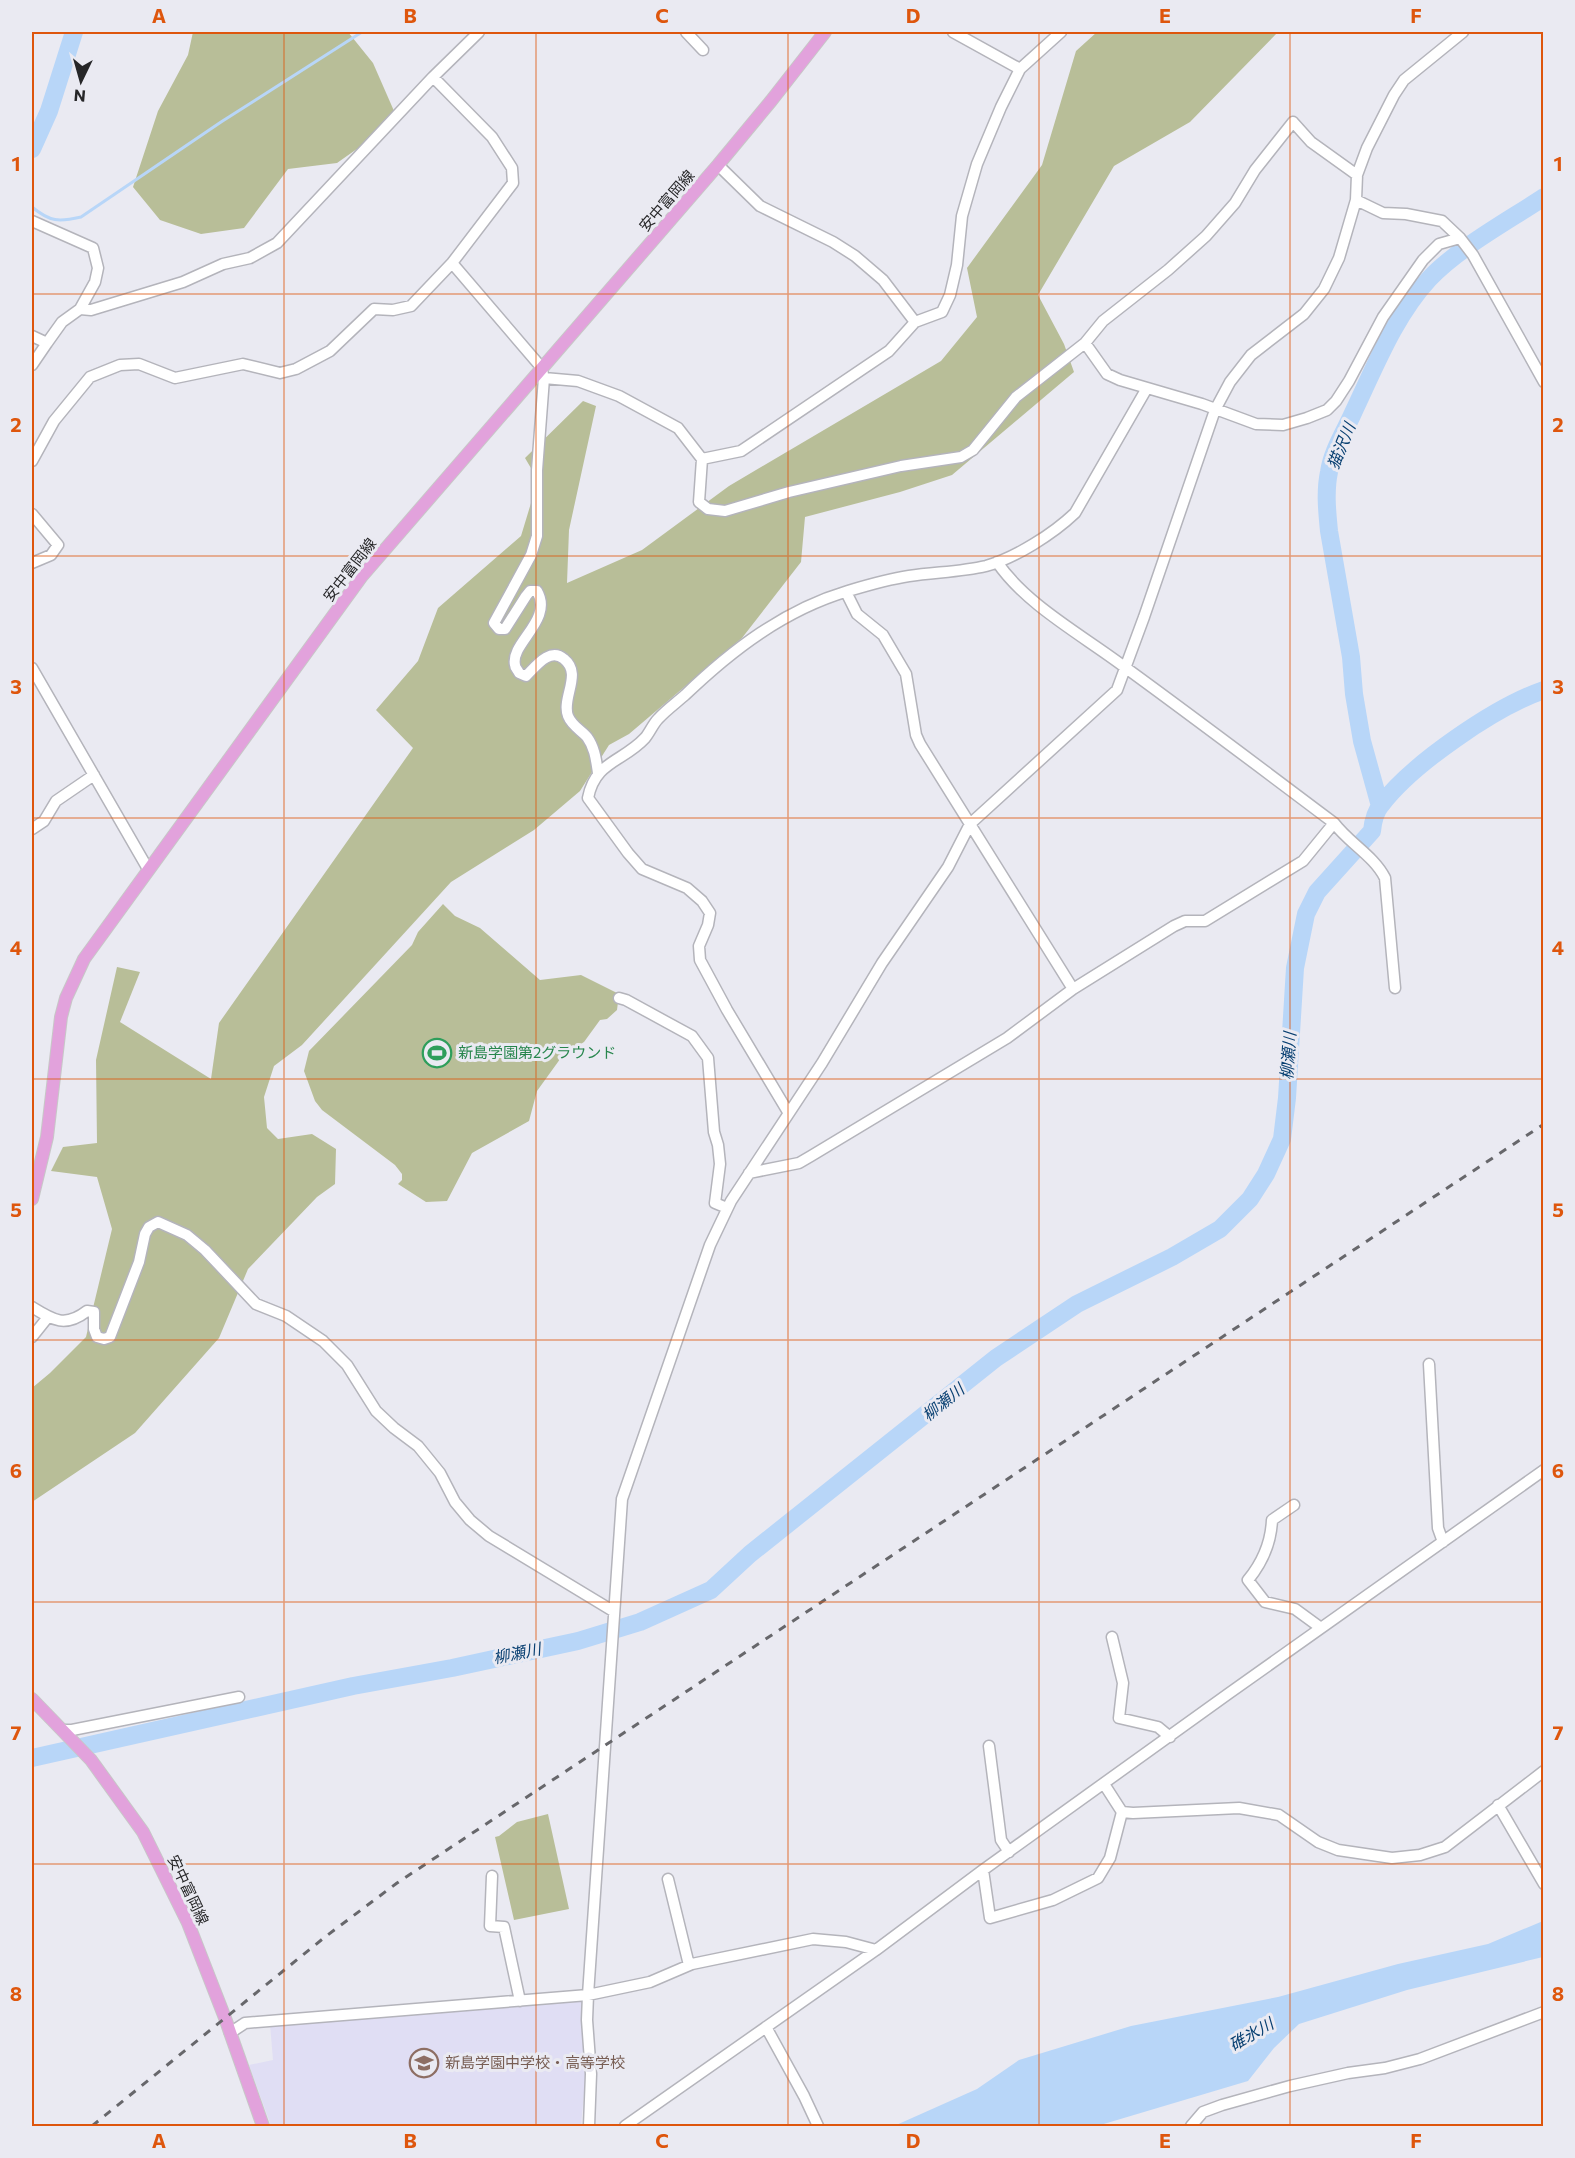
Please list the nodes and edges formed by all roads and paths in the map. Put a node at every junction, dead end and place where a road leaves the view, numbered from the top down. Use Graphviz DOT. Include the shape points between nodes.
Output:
graph roads {
  1 [pos="479,32"];
  2 [pos="686,32"];
  3 [pos="825,32"];
  4 [pos="953,32"];
  5 [pos="1061,32"];
  6 [pos="1463,32"];
  7 [pos="703,50"];
  8 [pos="1020,69"];
  9 [pos="433,77"];
  10 [pos="718,165"];
  11 [pos="1357,175"];
  12 [pos="1356,200"];
  13 [pos="32,221"];
  14 [pos="1462,240"];
  15 [pos="452,263"];
  16 [pos="80,309"];
  17 [pos="915,322"];
  18 [pos="32,336"];
  19 [pos="47,343"];
  20 [pos="1085,343"];
  21 [pos="32,365"];
  22 [pos="543,372"];
  23 [pos="1544,382"];
  24 [pos="1147,388"];
  25 [pos="1215,410"];
  26 [pos="702,459"];
  27 [pos="32,461"];
  28 [pos="32,514"];
  29 [pos="997,562"];
  30 [pos="32,563"];
  31 [pos="846,592"];
  32 [pos="32,668"];
  33 [pos="1126,668"];
  34 [pos="598,772"];
  35 [pos="94,775"];
  36 [pos="970,824"];
  37 [pos="1337,828"];
  38 [pos="32,829"];
  39 [pos="147,869"];
  40 [pos="1395,988"];
  41 [pos="1073,989"];
  42 [pos="619,998"];
  43 [pos="788,1112"];
  44 [pos="749,1173"];
  45 [pos="32,1198"];
  46 [pos="727,1208"];
  47 [pos="32,1307"];
  48 [pos="48,1317"];
  49 [pos="32,1337"];
  50 [pos="1429,1364"];
  51 [pos="1544,1470"];
  52 [pos="1294,1505"];
  53 [pos="1443,1542"];
  54 [pos="613,1614"];
  55 [pos="1321,1628"];
  56 [pos="1112,1637"];
  57 [pos="239,1697"];
  58 [pos="32,1698"];
  59 [pos="64,1731"];
  60 [pos="1170,1737"];
  61 [pos="989,1746"];
  62 [pos="1544,1771"];
  63 [pos="1104,1784"];
  64 [pos="1498,1805"];
  65 [pos="1122,1812"];
  66 [pos="1009,1852"];
  67 [pos="983,1870"];
  68 [pos="492,1876"];
  69 [pos="1541,1876"];
  70 [pos="668,1879"];
  71 [pos="876,1950"];
  72 [pos="689,1965"];
  73 [pos="588,1995"];
  74 [pos="519,2001"];
  75 [pos="1544,2012"];
  76 [pos="766,2027"];
  77 [pos="230,2033"];
  78 [pos="263,2127"];
  79 [pos="589,2127"];
  80 [pos="625,2127"];
  81 [pos="818,2127"];
  82 [pos="1191,2127"];
  1 -- 9 [label="street"];
  2 -- 7 [label="street"];
  3 -- 10 [label="main road, 安中富岡線"];
  4 -- 8 [label="street"];
  5 -- 8 [label="street"];
  6 -- 11 [label="street" via="1404,81 1366,148"];
  8 -- 17 [label="street" via="977,164 962,216 950,295 942,312"];
  9 -- 15 [label="street" via="492,137 512,168 513,183"];
  9 -- 16 [label="street" via="277,243 250,258 223,264 183,282"];
  10 -- 17 [label="street" via="760,206 855,256 883,280"];
  10 -- 22 [label="main road, 安中富岡線"];
  11 -- 12 [label="street"];
  11 -- 20 [label="street" via="1311,142 1293,122 1235,203 1206,236 1103,321"];
  12 -- 14 [label="street" via="1383,213 1442,221"];
  12 -- 25 [label="street" via="1324,290 1304,314 1251,356 1230,382"];
  13 -- 16 [label="street" via="93,248 98,268"];
  14 -- 23 [label="street"];
  14 -- 25 [label="street" via="1439,244 1423,260 1327,410 1283,425 1256,424"];
  15 -- 22 [label="street"];
  15 -- 27 [label="street" via="411,306 375,309 330,351 296,369 280,373 243,364 175,378 139,364 120,365 90,377 54,421"];
  16 -- 19 [label="street" via="62,322"];
  17 -- 26 [label="street" via="889,351 741,451"];
  18 -- 19 [label="street"];
  19 -- 21 [label="street"];
  20 -- 24 [label="street" via="1107,374"];
  20 -- 26 [label="street" via="1016,397 973,450 961,457 901,466 725,511 699,502"];
  22 -- 26 [label="street" via="619,396 678,428"];
  22 -- 34 [label="street" via="537,536 531,555 494,623 505,629 530,591 537,591 541,597 538,618 515,655 515,665 519,673 526,675 554,654 569,663 572,673 566,708 572,723 595,751"];
  22 -- 39 [label="main road, 安中富岡線" via="362,576"];
  24 -- 25 [label="street"];
  24 -- 29 [label="street" via="1075,513 1059,528"];
  25 -- 33 [label="street"];
  28 -- 30 [label="street" via="58,545 51,555"];
  29 -- 31 [label="street" via="960,571 889,579"];
  29 -- 33 [label="street" via="1008,579 1028,597"];
  31 -- 34 [label="street" via="779,620 748,641 656,720 645,738"];
  31 -- 36 [label="street" via="857,614 883,635 906,674 916,735"];
  32 -- 35 [label="street"];
  33 -- 36 [label="street" via="1117,690 1096,711"];
  33 -- 37 [label="street"];
  34 -- 43 [label="street" via="588,798 628,854 642,869 687,888 710,913 699,946 700,960"];
  35 -- 38 [label="street" via="56,801 44,821"];
  35 -- 39 [label="street"];
  36 -- 41 [label="street"];
  36 -- 43 [label="street" via="948,867"];
  37 -- 40 [label="street" via="1380,868 1385,878"];
  37 -- 41 [label="street" via="1303,861 1205,921 1185,921 1174,926"];
  39 -- 45 [label="main road, 安中富岡線" via="84,959 66,998 47,1137"];
  41 -- 44 [label="street" via="1007,1038 799,1163"];
  42 -- 46 [label="street" via="692,1036 708,1058 720,1164 715,1203"];
  43 -- 44 [label="street"];
  44 -- 46 [label="street"];
  46 -- 54 [label="street" via="710,1245 622,1499"];
  47 -- 48 [label="street"];
  48 -- 49 [label="street"];
  48 -- 54 [label="street" via="62,1322 87,1311 94,1312 97,1337 110,1336 139,1262 145,1234 158,1222 169,1226 205,1250 256,1304 286,1316 323,1341 347,1365 376,1411 433,1464 454,1502 470,1520"];
  50 -- 53 [label="street" via="1438,1528"];
  51 -- 53 [label="street"];
  52 -- 55 [label="street" via="1272,1520 1271,1535 1248,1580 1265,1602 1295,1609"];
  53 -- 55 [label="street"];
  54 -- 73 [label="street"];
  55 -- 60 [label="street"];
  56 -- 60 [label="street" via="1123,1683 1119,1718 1158,1727"];
  57 -- 59 [label="street"];
  58 -- 59 [label="main road, 安中富岡線"];
  59 -- 77 [label="main road, 安中富岡線" via="91,1760 143,1832 188,1923"];
  60 -- 63 [label="street"];
  61 -- 66 [label="street" via="1001,1839"];
  62 -- 64 [label="street"];
  63 -- 65 [label="street"];
  63 -- 66 [label="street"];
  64 -- 65 [label="street" via="1445,1847 1392,1858 1338,1850 1318,1842 1279,1815 1239,1808"];
  64 -- 69 [label="street"];
  65 -- 67 [label="street" via="1110,1858 1098,1878 1053,1900 990,1918"];
  66 -- 67 [label="street"];
  67 -- 71 [label="street"];
  68 -- 74 [label="street" via="490,1926 504,1927"];
  70 -- 72 [label="street"];
  71 -- 72 [label="street" via="813,1939"];
  71 -- 76 [label="street"];
  72 -- 73 [label="street" via="632,1987"];
  73 -- 74 [label="street"];
  73 -- 79 [label="street"];
  74 -- 77 [label="street" via="245,2023"];
  75 -- 82 [label="street" via="1420,2059 1290,2086 1222,2105 1203,2112"];
  76 -- 80 [label="street"];
  76 -- 81 [label="street"];
  77 -- 78 [label="main road, 安中富岡線"];
}
